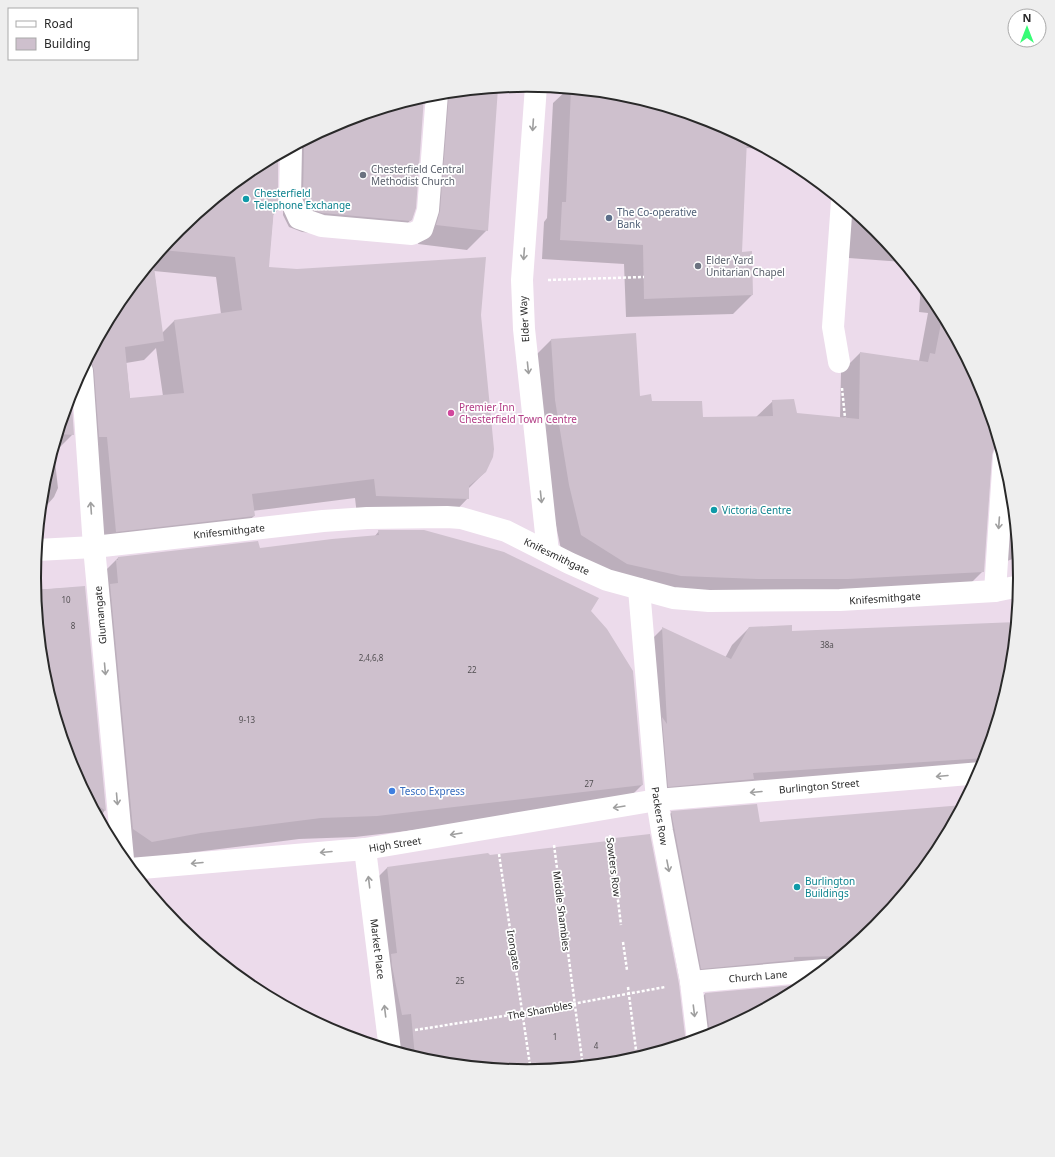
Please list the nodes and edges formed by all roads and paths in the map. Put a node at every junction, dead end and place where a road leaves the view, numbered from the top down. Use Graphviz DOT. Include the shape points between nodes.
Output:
graph roads {
  1 [pos="536,92"];
  2 [pos="437,100"];
  3 [pos="291,153"];
  4 [pos="842,208"];
  5 [pos="644,277"];
  6 [pos="522,280"];
  7 [pos="839,362"];
  8 [pos="83,381"];
  9 [pos="1003,475"];
  10 [pos="94,547"];
  11 [pos="42,550"];
  12 [pos="548,552"];
  13 [pos="1014,587"];
  14 [pos="639,590"];
  15 [pos="995,590"];
  16 [pos="973,774"];
  17 [pos="657,800"];
  18 [pos="606,809"];
  19 [pos="550,818"];
  20 [pos="494,828"];
  21 [pos="122,847"];
  22 [pos="365,849"];
  23 [pos="137,867"];
  24 [pos="621,925"];
  25 [pos="623,942"];
  26 [pos="627,970"];
  27 [pos="815,971"];
  28 [pos="691,982"];
  29 [pos="628,987"];
  30 [pos="629,993"];
  31 [pos="574,1004"];
  32 [pos="523,1013"];
  33 [pos="697,1034"];
  34 [pos="389,1042"];
  35 [pos="636,1052"];
  36 [pos="582,1062"];
  37 [pos="530,1065"];
  1 -- 6 [label="street, Elder Way, one-way"];
  2 -- 3 [label="street" via="428,210 422,229 412,234 322,226 299,218 290,198"];
  4 -- 7 [label="street" via="833,327"];
  5 -- 6 [label="path"];
  6 -- 12 [label="street, Elder Way, one-way" via="524,329"];
  10 -- 8 [label="street, Glumangate, one-way"];
  9 -- 15 [label="street, one-way"];
  10 -- 11 [label="street, Knifesmithgate"];
  10 -- 12 [label="street, Knifesmithgate" via="323,521 447,517 461,518 506,531"];
  10 -- 21 [label="street, Glumangate, one-way"];
  12 -- 14 [label="street, Knifesmithgate" via="607,580"];
  13 -- 15 [label="street, Knifesmithgate"];
  14 -- 15 [label="street, Knifesmithgate" via="673,598 709,601 840,600"];
  14 -- 17 [label="street, Packers Row"];
  16 -- 17 [label="street, Burlington Street, one-way"];
  17 -- 18 [label="street, High Street, one-way"];
  17 -- 28 [label="street, Packers Row, one-way"];
  18 -- 19 [label="street, High Street"];
  18 -- 24 [label="path, Sowters Row"];
  19 -- 20 [label="street, High Street"];
  19 -- 31 [label="path, Middle Shambles"];
  20 -- 22 [label="street, High Street, one-way"];
  20 -- 32 [label="path, Irongate"];
  22 -- 23 [label="street, High Street, one-way"];
  34 -- 22 [label="street, Market Place, one-way"];
  25 -- 26 [label="path"];
  27 -- 28 [label="street, Church Lane"];
  28 -- 30 [label="path, The Shambles"];
  28 -- 33 [label="street, Packers Row, one-way"];
  29 -- 30 [label="path"];
  30 -- 31 [label="path, The Shambles"];
  30 -- 35 [label="path"];
  31 -- 32 [label="path, The Shambles"];
  31 -- 36 [label="path, Middle Shambles"];
  32 -- 34 [label="path, The Shambles"];
  32 -- 37 [label="path, Irongate"];
}
